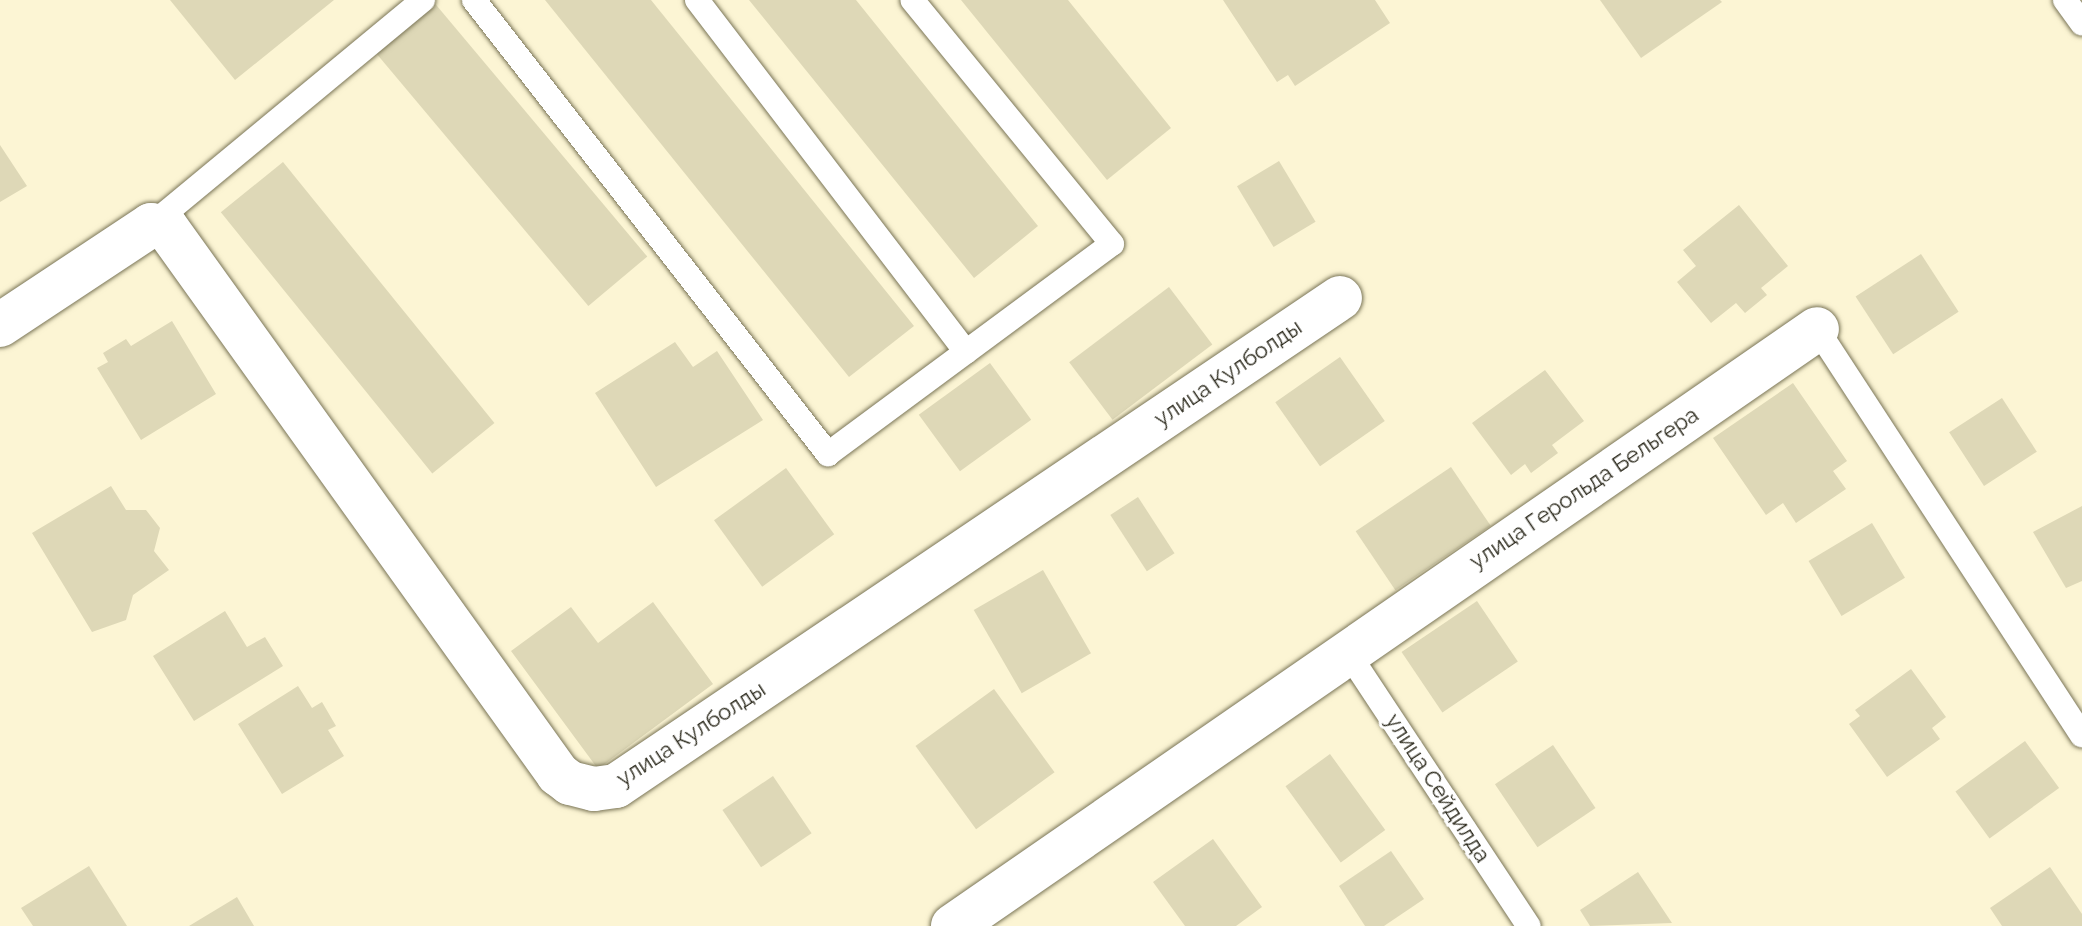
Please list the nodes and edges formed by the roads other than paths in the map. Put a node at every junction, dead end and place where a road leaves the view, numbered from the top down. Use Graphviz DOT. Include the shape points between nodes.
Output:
graph roads {
  1 [pos="423,0"];
  2 [pos="474,0"];
  3 [pos="697,0"];
  4 [pos="912,0"];
  5 [pos="2065,0"];
  6 [pos="2082,23"];
  7 [pos="151,225"];
  8 [pos="1340,298"];
  9 [pos="0,325"];
  10 [pos="1817,329"];
  11 [pos="966,352"];
  12 [pos="1346,650"];
  13 [pos="2082,735"];
  14 [pos="953,926"];
  15 [pos="1529,926"];
  1 -- 7 [label="lane"];
  2 -- 11 [label="lane" via="828,454"];
  3 -- 11 [label="lane"];
  4 -- 11 [label="lane" via="1112,244"];
  5 -- 6 [label="lane"];
  7 -- 8 [label="street, улица Кулболды" via="175,235 558,774 594,789 616,786"];
  7 -- 9 [label="street"];
  10 -- 12 [label="street, улица Герольда Бельгера"];
  10 -- 13 [label="lane, улица Герольда Бельгера"];
  12 -- 14 [label="street, улица Герольда Бельгера"];
  12 -- 15 [label="lane, улица Сейдилда"];
}
